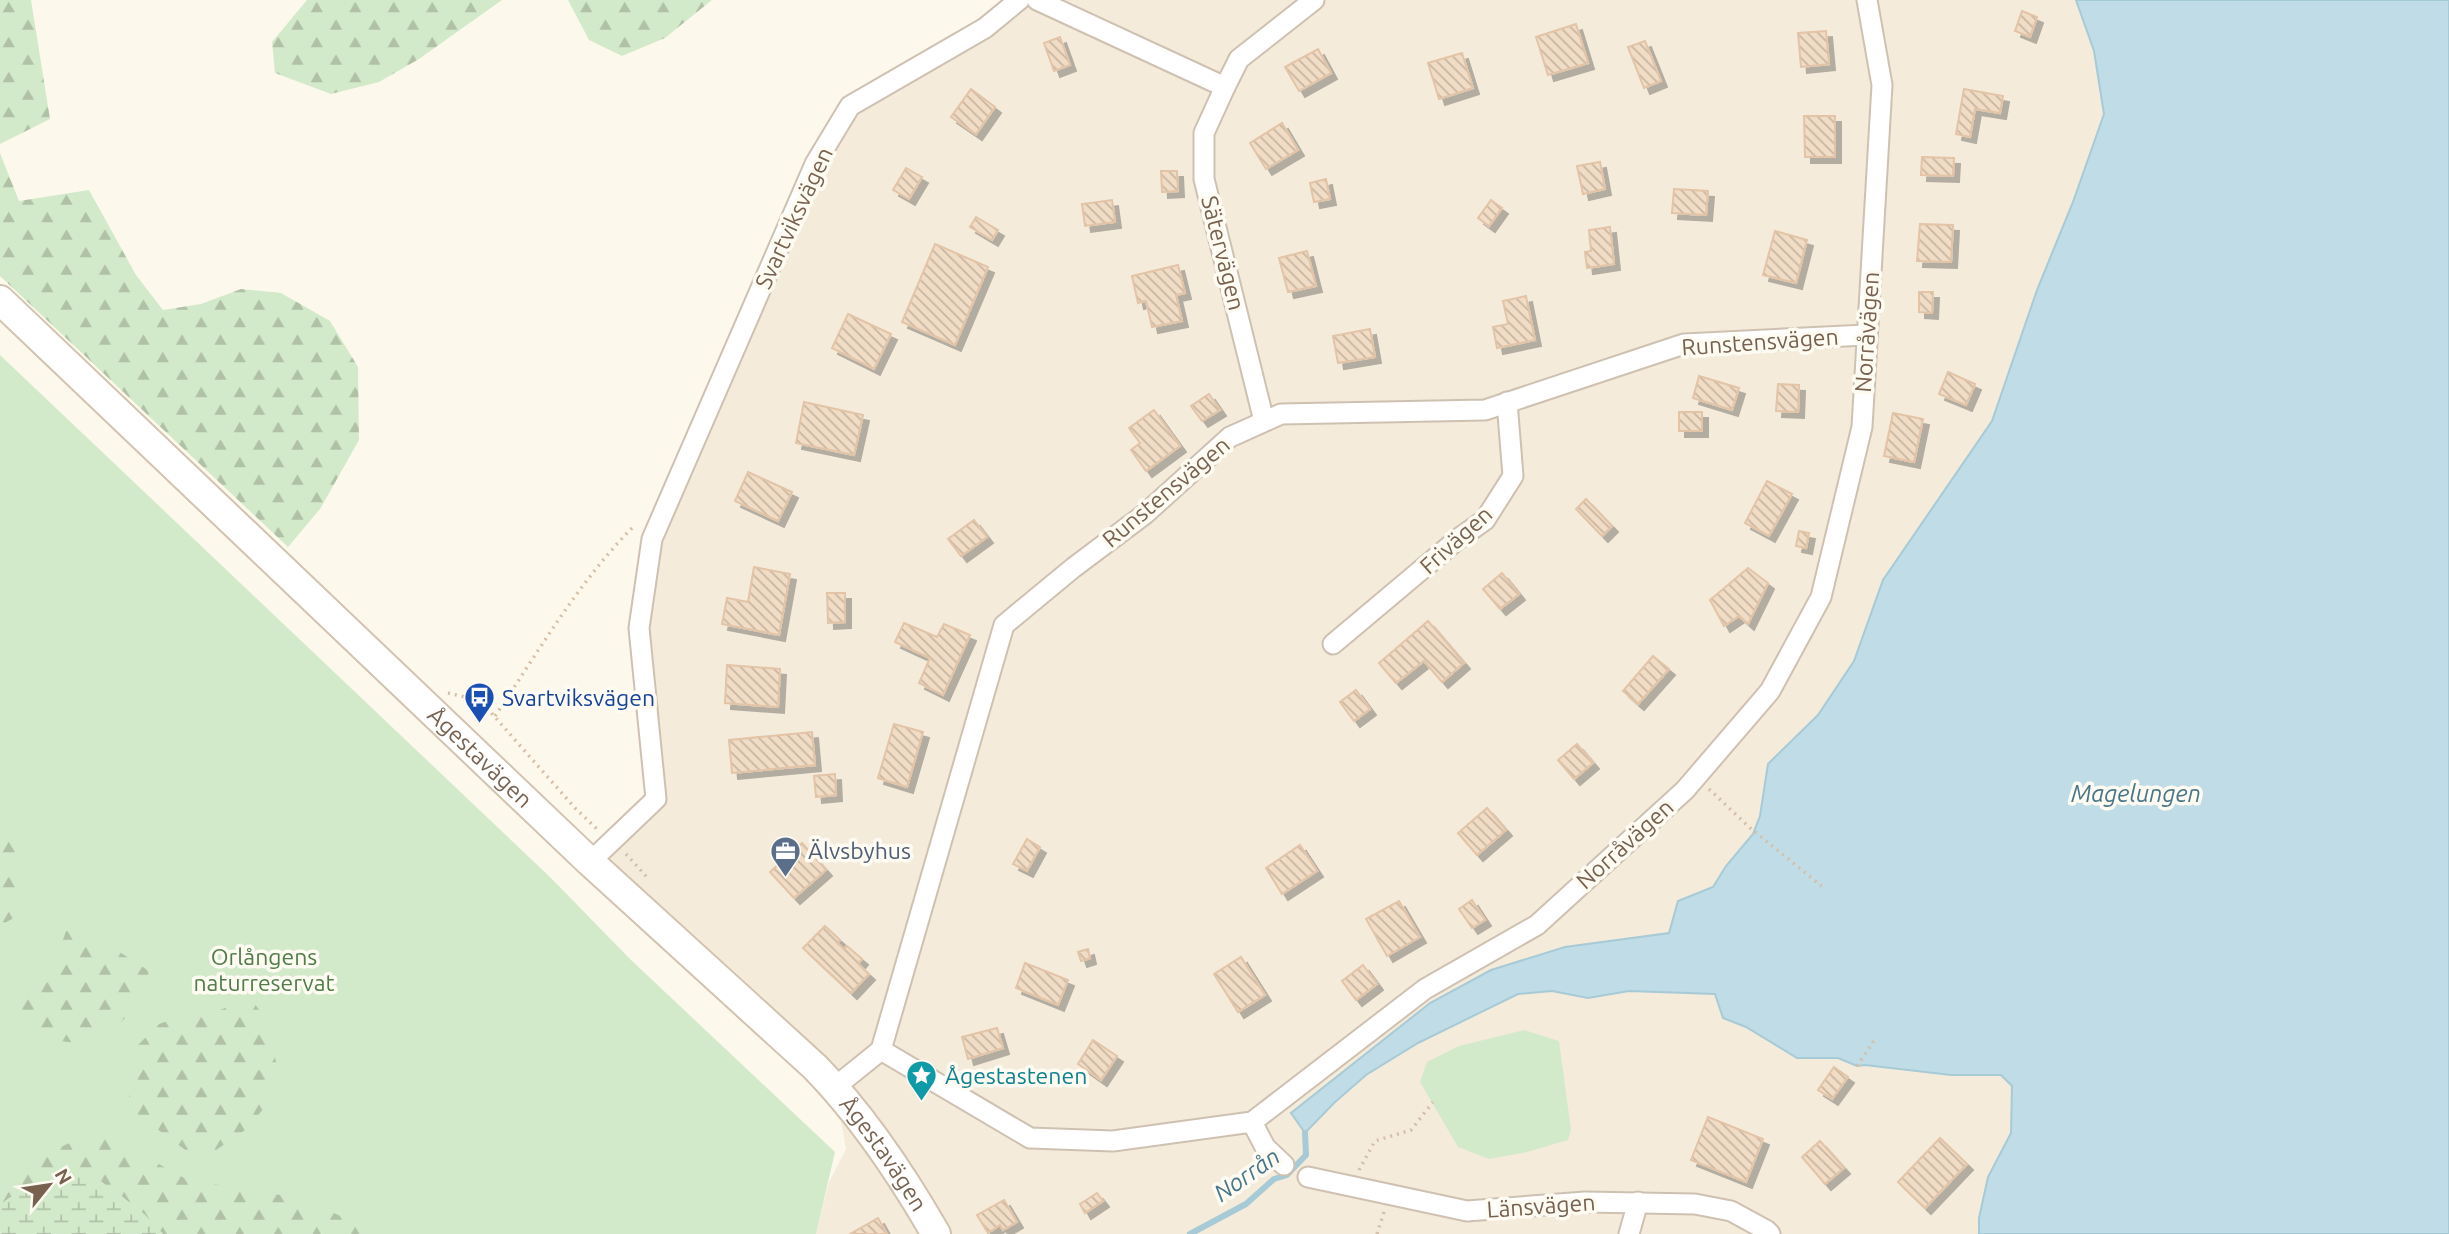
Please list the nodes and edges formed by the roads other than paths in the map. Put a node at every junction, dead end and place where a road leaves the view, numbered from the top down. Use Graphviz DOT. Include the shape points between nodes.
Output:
graph roads {
  1 [pos="1019,0"];
  2 [pos="1037,0"];
  3 [pos="1314,0"];
  4 [pos="1867,0"];
  5 [pos="1226,87"];
  6 [pos="0,300"];
  7 [pos="1866,335"];
  8 [pos="1507,402"];
  9 [pos="1264,421"];
  10 [pos="1333,645"];
  11 [pos="590,863"];
  12 [pos="881,1050"];
  13 [pos="835,1087"];
  14 [pos="1252,1122"];
  15 [pos="1284,1165"];
  16 [pos="1308,1177"];
  17 [pos="1638,1202"];
  18 [pos="936,1234"];
  19 [pos="1629,1234"];
  20 [pos="1770,1234"];
  1 -- 11 [label="street, Svartviksvägen" via="985,27 850,106 815,164 652,539 639,628 656,799"];
  2 -- 5 [label="street"];
  3 -- 5 [label="street, Sätervägen" via="1239,59"];
  4 -- 7 [label="street, Norråvägen" via="1882,85"];
  5 -- 9 [label="street, Sätervägen" via="1204,133 1204,179"];
  6 -- 11 [label="main road, Ågestavägen"];
  7 -- 8 [label="street, Runstensvägen" via="1684,344"];
  7 -- 14 [label="street, Norråvägen" via="1862,427 1821,597 1769,691 1685,790 1537,925 1425,989"];
  8 -- 9 [label="street, Runstensvägen" via="1485,410 1281,414"];
  8 -- 10 [label="street, Frivägen" via="1513,475 1485,520"];
  9 -- 12 [label="street, Runstensvägen" via="1230,437 1145,514 1004,625"];
  11 -- 13 [label="main road, Ågestavägen"];
  12 -- 13 [label="street"];
  12 -- 14 [label="street" via="1030,1138 1113,1140"];
  13 -- 18 [label="main road, Ågestavägen" via="868,1128"];
  14 -- 15 [label="street" via="1265,1147"];
  16 -- 17 [label="street, Länsvägen" via="1467,1211"];
  17 -- 19 [label="street"];
  17 -- 20 [label="street, Länsvägen" via="1731,1211"];
}
